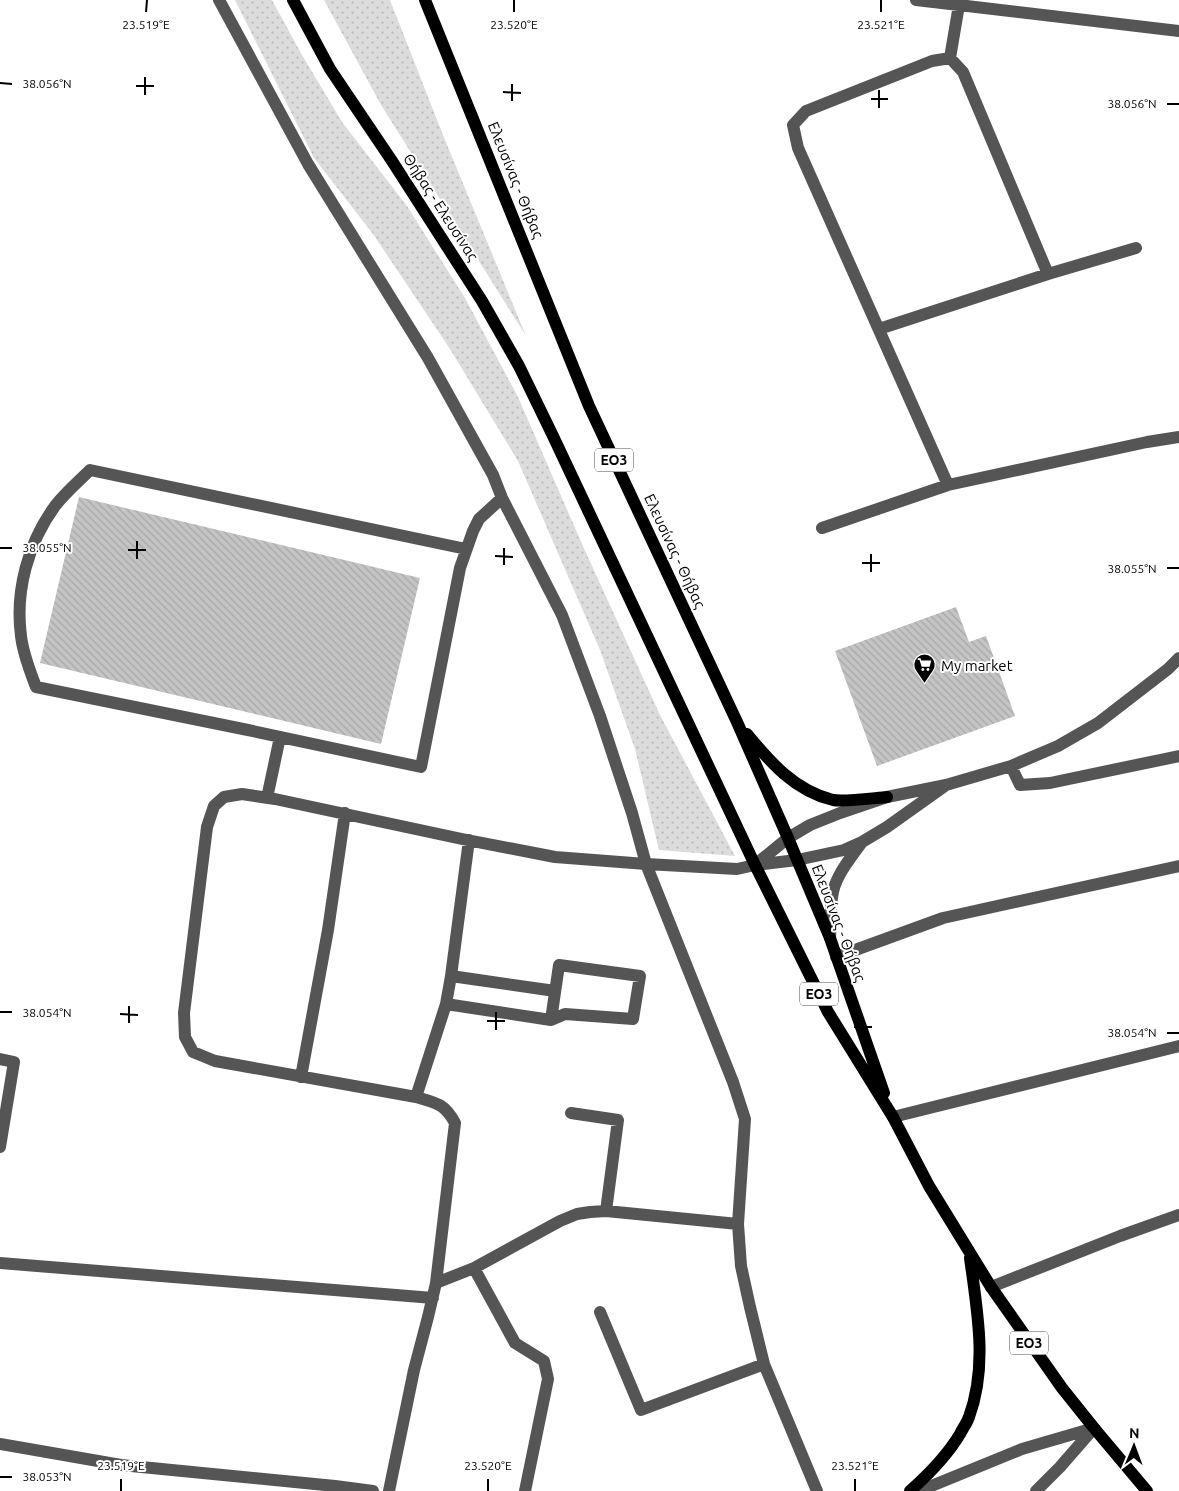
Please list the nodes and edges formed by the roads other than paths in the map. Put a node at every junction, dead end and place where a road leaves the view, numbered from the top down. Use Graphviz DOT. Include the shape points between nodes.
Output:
graph roads {
  1 [pos="219,0"];
  2 [pos="293,0"];
  3 [pos="425,0"];
  4 [pos="916,0"];
  5 [pos="959,4"];
  6 [pos="1179,30"];
  7 [pos="950,58"];
  8 [pos="1136,248"];
  9 [pos="1048,274"];
  10 [pos="879,329"];
  11 [pos="553,436"];
  12 [pos="1179,437"];
  13 [pos="948,484"];
  14 [pos="502,498"];
  15 [pos="822,528"];
  16 [pos="466,548"];
  17 [pos="1179,658"];
  18 [pos="737,722"];
  19 [pos="280,737"];
  20 [pos="1179,756"];
  21 [pos="1011,766"];
  22 [pos="946,785"];
  23 [pos="887,797"];
  24 [pos="268,798"];
  25 [pos="345,813"];
  26 [pos="788,838"];
  27 [pos="469,840"];
  28 [pos="862,842"];
  29 [pos="797,860"];
  30 [pos="646,864"];
  31 [pos="755,865"];
  32 [pos="1179,866"];
  33 [pos="830,938"];
  34 [pos="836,957"];
  35 [pos="451,976"];
  36 [pos="555,991"];
  37 [pos="446,1004"];
  38 [pos="552,1020"];
  39 [pos="1179,1046"];
  40 [pos="0,1059"];
  41 [pos="302,1077"];
  42 [pos="416,1098"];
  43 [pos="571,1113"];
  44 [pos="893,1117"];
  45 [pos="0,1147"];
  46 [pos="606,1211"];
  47 [pos="1179,1215"];
  48 [pos="738,1224"];
  49 [pos="969,1253"];
  50 [pos="0,1263"];
  51 [pos="474,1268"];
  52 [pos="436,1283"];
  53 [pos="991,1287"];
  54 [pos="433,1298"];
  55 [pos="600,1312"];
  56 [pos="764,1364"];
  57 [pos="1094,1428"];
  58 [pos="0,1444"];
  59 [pos="373,1491"];
  60 [pos="389,1491"];
  61 [pos="525,1491"];
  62 [pos="817,1491"];
  63 [pos="910,1491"];
  64 [pos="919,1491"];
  65 [pos="1036,1491"];
  66 [pos="1147,1491"];
  1 -- 14 [label="street" via="308,164 428,358 493,475"];
  2 -- 11 [label="main road, Θήβας - Ελευσίνας / ΕΟ3" via="330,69 482,301"];
  3 -- 18 [label="main road, Ελευσίνας - Θήβας / ΕΟ3" via="589,406"];
  4 -- 5 [label="street"];
  5 -- 6 [label="street"];
  5 -- 7 [label="street"];
  7 -- 9 [label="street" via="963,72"];
  7 -- 10 [label="street" via="932,61 806,112 793,125 798,148"];
  8 -- 9 [label="street"];
  9 -- 10 [label="street"];
  10 -- 13 [label="street"];
  11 -- 31 [label="main road, Ελευσίνας - Θήβας / ΕΟ3"];
  12 -- 13 [label="street"];
  13 -- 15 [label="street"];
  14 -- 16 [label="street" via="479,519"];
  14 -- 30 [label="street" via="562,615 603,725"];
  16 -- 19 [label="street" via="422,767"];
  16 -- 19 [label="street" via="90,470 74,486 40,530 29,555 23,582 21,636 26,662 36,687"];
  17 -- 21 [label="street" via="1098,723 1058,746"];
  18 -- 23 [label="main road" via="790,780 806,790 835,800"];
  18 -- 26 [label="main road, Ελευσίνας - Θήβας / ΕΟ3"];
  19 -- 24 [label="street"];
  20 -- 21 [label="street" via="1020,785"];
  21 -- 22 [label="street"];
  22 -- 23 [label="street"];
  22 -- 28 [label="street"];
  23 -- 26 [label="street" via="810,825"];
  24 -- 25 [label="street"];
  24 -- 41 [label="street" via="242,794 224,797 214,806 208,827 184,1013 185,1037 193,1052 216,1062"];
  25 -- 27 [label="street"];
  25 -- 41 [label="street"];
  26 -- 29 [label="main road, Ελευσίνας - Θήβας / ΕΟ3"];
  26 -- 31 [label="street"];
  27 -- 30 [label="street" via="555,857"];
  27 -- 35 [label="street"];
  28 -- 29 [label="street" via="844,850"];
  28 -- 33 [label="street" via="836,883"];
  29 -- 31 [label="street"];
  29 -- 33 [label="main road, Ελευσίνας - Θήβας / ΕΟ3"];
  30 -- 31 [label="street" via="736,869"];
  30 -- 48 [label="street" via="745,1119"];
  31 -- 44 [label="main road, Ελευσίνας - Θήβας / ΕΟ3" via="828,1012"];
  32 -- 34 [label="street" via="943,918"];
  33 -- 34 [label="main road, Ελευσίνας - Θήβας / ΕΟ3"];
  34 -- 44 [label="main road, Ελευσίνας - Θήβας / ΕΟ3"];
  35 -- 36 [label="street"];
  35 -- 37 [label="street"];
  36 -- 38 [label="street"];
  36 -- 38 [label="street" via="559,965 640,976 633,1019 566,1014"];
  37 -- 38 [label="street"];
  37 -- 42 [label="street"];
  39 -- 44 [label="street"];
  40 -- 45 [label="street" via="14,1062"];
  41 -- 42 [label="street"];
  42 -- 52 [label="street" via="435,1102 448,1111 455,1123"];
  43 -- 46 [label="street" via="618,1120"];
  44 -- 49 [label="main road, Ελευσίνας - Θήβας / ΕΟ3"];
  46 -- 48 [label="street"];
  46 -- 51 [label="street" via="584,1213 560,1221"];
  47 -- 53 [label="street"];
  48 -- 56 [label="street" via="741,1266"];
  49 -- 53 [label="main road, Ελευσίνας - Θήβας / ΕΟ3"];
  49 -- 63 [label="main road" via="980,1338 975,1394 969,1418 954,1443 933,1470"];
  50 -- 54 [label="street"];
  51 -- 52 [label="street"];
  51 -- 61 [label="street" via="515,1344 544,1361 548,1379"];
  52 -- 54 [label="street"];
  53 -- 57 [label="main road, Ελευσίνας - Θήβας / ΕΟ3"];
  54 -- 60 [label="street" via="414,1370"];
  55 -- 56 [label="street" via="641,1410"];
  56 -- 62 [label="street"];
  57 -- 64 [label="street" via="1022,1449"];
  57 -- 65 [label="street"];
  57 -- 66 [label="main road, Ελευσίνας - Θήβας / ΕΟ3"];
  58 -- 59 [label="street" via="121,1465"];
}
